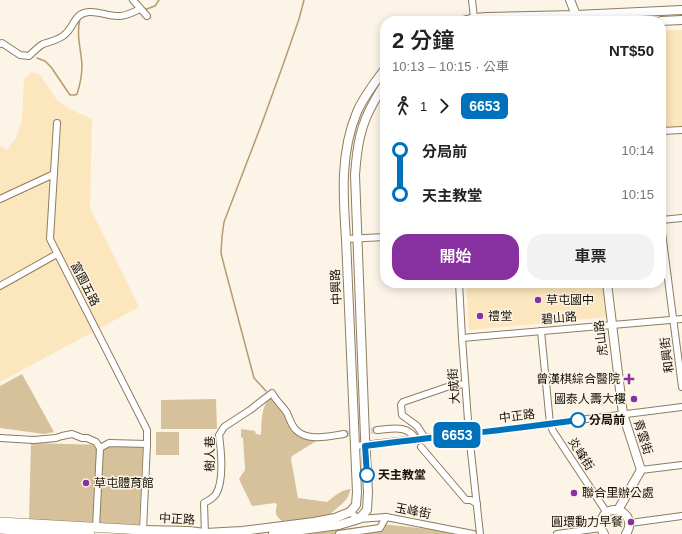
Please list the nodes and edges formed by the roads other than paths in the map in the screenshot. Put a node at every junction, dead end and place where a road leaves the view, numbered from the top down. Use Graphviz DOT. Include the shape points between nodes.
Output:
graph roads {
  1 [pos="133,0"];
  2 [pos="472,0"];
  3 [pos="570,0"];
  4 [pos="682,10"];
  5 [pos="474,16"];
  6 [pos="576,16"];
  7 [pos="603,16"];
  8 [pos="682,20"];
  9 [pos="666,21"];
  10 [pos="0,44"];
  11 [pos="380,75"];
  12 [pos="380,92"];
  13 [pos="57,123"];
  14 [pos="666,130"];
  15 [pos="682,130"];
  16 [pos="54,174"];
  17 [pos="0,200"];
  18 [pos="682,218"];
  19 [pos="666,220"];
  20 [pos="357,237"];
  21 [pos="380,237"];
  22 [pos="346,239"];
  23 [pos="57,254"];
  24 [pos="666,261"];
  25 [pos="0,286"];
  26 [pos="459,288"];
  27 [pos="608,288"];
  28 [pos="674,319"];
  29 [pos="682,319"];
  30 [pos="612,325"];
  31 [pos="541,331"];
  32 [pos="462,338"];
  33 [pos="465,384"];
  34 [pos="682,386"];
  35 [pos="682,407"];
  36 [pos="623,414"];
  37 [pos="550,424"];
  38 [pos="377,430"];
  39 [pos="344,434"];
  40 [pos="469,434"];
  41 [pos="0,438"];
  42 [pos="425,438"];
  43 [pos="416,439"];
  44 [pos="147,444"];
  45 [pos="355,446"];
  46 [pos="365,446"];
  47 [pos="421,447"];
  48 [pos="100,448"];
  49 [pos="682,465"];
  50 [pos="641,470"];
  51 [pos="477,504"];
  52 [pos="618,510"];
  53 [pos="350,512"];
  54 [pos="606,513"];
  55 [pos="682,516"];
  56 [pos="386,517"];
  57 [pos="359,519"];
  58 [pos="0,522"];
  59 [pos="630,523"];
  60 [pos="0,529"];
  61 [pos="93,531"];
  62 [pos="602,531"];
  63 [pos="126,532"];
  64 [pos="141,532"];
  65 [pos="238,533"];
  66 [pos="205,534"];
  67 [pos="274,534"];
  68 [pos="339,534"];
  69 [pos="473,534"];
  70 [pos="480,534"];
  71 [pos="557,534"];
  72 [pos="626,534"];
  1 -- 10 [label="street" via="143,12 121,16 90,12 79,15 70,30 62,37 42,45 29,56 20,55"];
  2 -- 5 [label="street"];
  3 -- 6 [label="street"];
  4 -- 7 [label="street"];
  8 -- 9 [label="street"];
  11 -- 22 [label="street, 中興路" via="357,112 347,142 344,186"];
  12 -- 20 [label="street, 中興路" via="370,109 359,138 355,175"];
  13 -- 16 [label="street, 富園五路"];
  14 -- 15 [label="street"];
  16 -- 17 [label="street"];
  16 -- 23 [label="street, 富園五路" via="50,239"];
  18 -- 19 [label="street"];
  20 -- 21 [label="street"];
  20 -- 22 [label="street"];
  20 -- 46 [label="street, 中興路"];
  22 -- 45 [label="street, 中興路"];
  23 -- 25 [label="street"];
  23 -- 44 [label="street, 富園五路" via="147,430"];
  24 -- 28 [label="street, 和興街"];
  26 -- 32 [label="street, 大成街"];
  27 -- 30 [label="street, 虎山路"];
  28 -- 29 [label="street, 碧山路"];
  28 -- 30 [label="street, 碧山路"];
  28 -- 34 [label="street, 和興街"];
  30 -- 31 [label="street, 碧山路"];
  30 -- 36 [label="street, 虎山路"];
  31 -- 32 [label="street, 碧山路"];
  31 -- 37 [label="street, 炎峰街"];
  32 -- 33 [label="street, 大成街"];
  33 -- 40 [label="street, 大成街"];
  33 -- 42 [label="street" via="450,386 403,402 402,415 417,426"];
  35 -- 36 [label="street, 中正路"];
  36 -- 37 [label="street, 中正路"];
  36 -- 50 [label="street, 青雲街"];
  37 -- 40 [label="street, 中正路"];
  37 -- 54 [label="street, 炎峰街"];
  38 -- 43 [label="street" via="401,428"];
  39 -- 66 [label="street, 樹人巷" via="303,435 295,429 285,409 272,393 224,427 219,435 219,486 216,494 204,503"];
  40 -- 42 [label="street, 中正路"];
  40 -- 51 [label="street, 大成街"];
  41 -- 48 [label="street" via="34,440 72,434 96,442"];
  42 -- 43 [label="street, 中正路"];
  43 -- 46 [label="street, 中正路"];
  44 -- 48 [label="street" via="109,443"];
  44 -- 64 [label="street, 富園五路"];
  45 -- 46 [label="street, 中正路"];
  45 -- 53 [label="street, 中興路" via="358,492 356,505"];
  46 -- 57 [label="street, 中興路" via="368,502 367,510"];
  47 -- 51 [label="street" via="466,500"];
  48 -- 61 [label="street"];
  49 -- 50 [label="street"];
  50 -- 52 [label="street, 青雲街"];
  51 -- 70 [label="street, 大成街"];
  52 -- 54 [label="street"];
  52 -- 59 [label="street" via="626,515"];
  53 -- 57 [label="street"];
  53 -- 65 [label="street, 中正路" via="314,522"];
  54 -- 62 [label="street" via="601,520"];
  55 -- 59 [label="street"];
  56 -- 57 [label="street, 玉峰街"];
  56 -- 68 [label="street" via="380,528"];
  56 -- 69 [label="street, 玉峰街"];
  57 -- 67 [label="street" via="339,525"];
  58 -- 61 [label="main road, 中正路"];
  59 -- 72 [label="street"];
  60 -- 61 [label="main road, 中正路"];
  61 -- 63 [label="main road, 中正路"];
  62 -- 71 [label="street"];
  63 -- 64 [label="main road, 中正路"];
  64 -- 66 [label="street, 中正路" via="189,531"];
  65 -- 66 [label="street, 中正路"];
}
